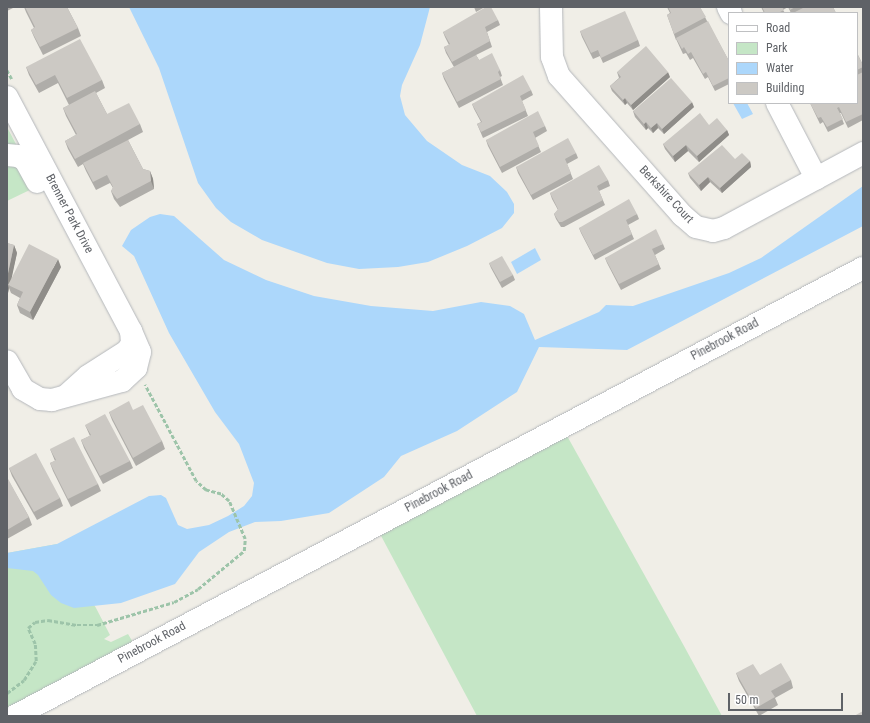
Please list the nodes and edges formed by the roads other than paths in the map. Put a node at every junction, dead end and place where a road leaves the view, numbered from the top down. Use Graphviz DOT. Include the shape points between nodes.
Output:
graph roads {
  1 [pos="551,7"];
  2 [pos="7,97"];
  3 [pos="778,104"];
  4 [pos="863,153"];
  5 [pos="7,155"];
  6 [pos="816,178"];
  7 [pos="863,268"];
  8 [pos="133,356"];
  9 [pos="7,361"];
  10 [pos="14,716"];
  1 -- 6 [label="street, Berkshire Court" via="552,57 559,76 691,224 707,230 719,230"];
  2 -- 8 [label="street, Brenner Park Drive"];
  3 -- 6 [label="street"];
  4 -- 6 [label="street, Berkshire Court"];
  5 -- 8 [label="street" via="18,156 27,164"];
  7 -- 10 [label="street, Pinebrook Road"];
  8 -- 9 [label="street" via="126,379 113,385 46,400 29,394 18,383"];
}
